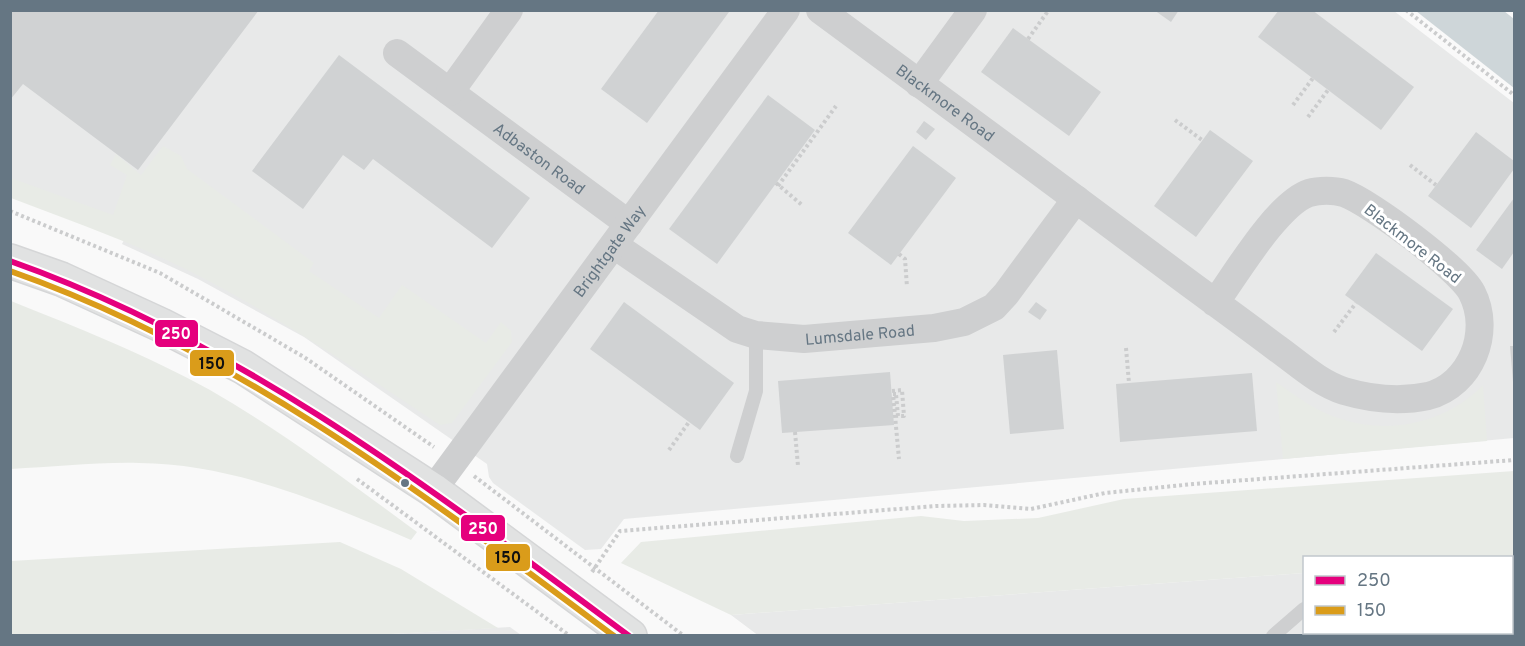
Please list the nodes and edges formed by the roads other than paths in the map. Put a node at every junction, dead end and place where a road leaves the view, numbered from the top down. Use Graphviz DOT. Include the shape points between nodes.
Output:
graph roads {
  1 [pos="509,10"];
  2 [pos="786,10"];
  3 [pos="820,10"];
  4 [pos="973,10"];
  5 [pos="397,53"];
  6 [pos="919,84"];
  7 [pos="450,92"];
  8 [pos="1076,199"];
  9 [pos="622,235"];
  10 [pos="10,261"];
  11 [pos="1215,303"];
  12 [pos="756,335"];
  13 [pos="737,456"];
  14 [pos="433,490"];
  15 [pos="1303,611"];
  16 [pos="630,636"];
  17 [pos="1273,636"];
  1 -- 7 [label="street"];
  2 -- 9 [label="street, Brightgate Way"];
  3 -- 6 [label="street, Blackmore Road"];
  4 -- 6 [label="street"];
  5 -- 7 [label="street, Adbaston Road"];
  6 -- 8 [label="street, Blackmore Road"];
  7 -- 9 [label="street, Adbaston Road"];
  8 -- 11 [label="street, Blackmore Road"];
  8 -- 12 [label="street, Lumsdale Road" via="1006,294 994,307 964,322 804,339"];
  9 -- 12 [label="street, Lumsdale Road" via="729,324"];
  9 -- 14 [label="street, Brightgate Way"];
  10 -- 14 [label="main road" via="61,279 243,367"];
  11 -- 11 [label="street, Blackmore Road" via="1318,378 1362,396 1408,399 1431,395 1464,372 1478,345 1478,310 1464,281 1376,212 1342,192 1311,192 1289,204"];
  12 -- 13 [label="lane" via="756,391"];
  14 -- 16 [label="main road"];
  15 -- 17 [label="lane"];
}
